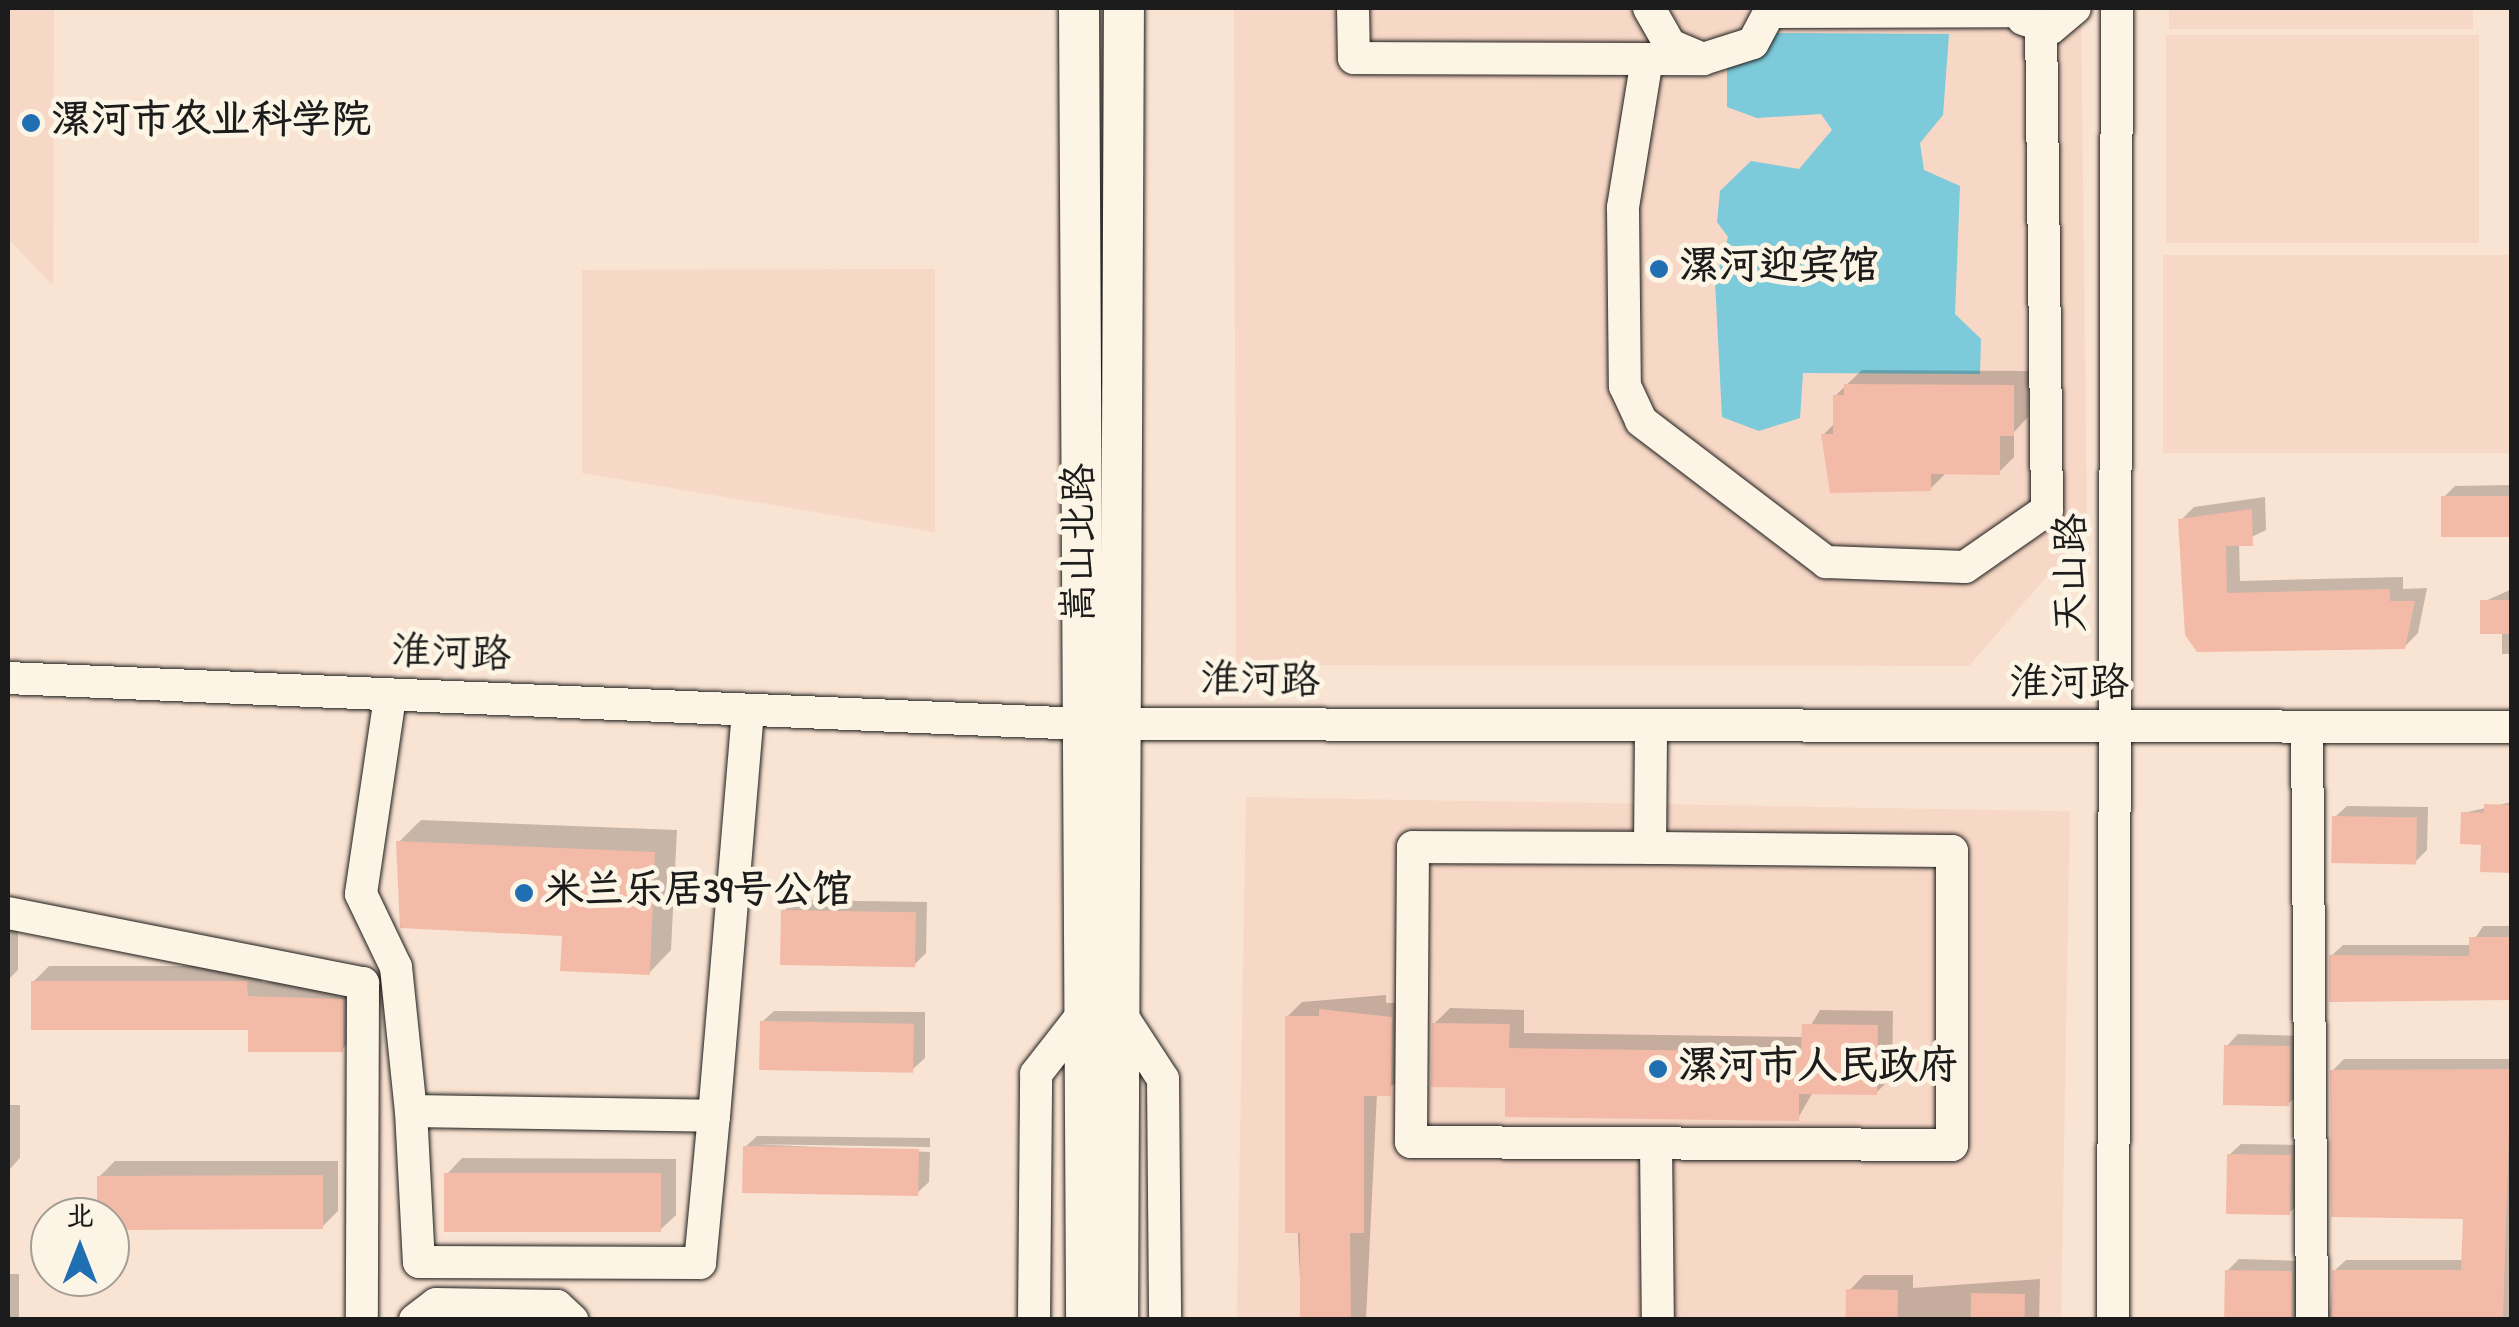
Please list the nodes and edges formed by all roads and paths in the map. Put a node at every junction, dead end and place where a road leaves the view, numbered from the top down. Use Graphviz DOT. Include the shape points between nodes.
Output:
graph roads {
  1 [pos="1079,8"];
  2 [pos="1124,8"];
  3 [pos="1353,8"];
  4 [pos="1649,8"];
  5 [pos="2075,8"];
  6 [pos="2117,8"];
  7 [pos="1772,10"];
  8 [pos="2024,15"];
  9 [pos="1647,59"];
  10 [pos="1703,59"];
  11 [pos="8,678"];
  12 [pos="390,696"];
  13 [pos="748,710"];
  14 [pos="1101,724"];
  15 [pos="2116,728"];
  16 [pos="2307,728"];
  17 [pos="2512,728"];
  18 [pos="1651,730"];
  19 [pos="1650,848"];
  20 [pos="8,913"];
  21 [pos="1102,1010"];
  22 [pos="1102,1078"];
  23 [pos="411,1111"];
  24 [pos="714,1116"];
  25 [pos="1656,1143"];
  26 [pos="2312,1316"];
  27 [pos="362,1320"];
  28 [pos="415,1320"];
  29 [pos="572,1320"];
  30 [pos="1034,1320"];
  31 [pos="1086,1320"];
  32 [pos="1118,1320"];
  33 [pos="1166,1320"];
  34 [pos="1658,1320"];
  35 [pos="2113,1320"];
  1 -- 14 [label="main road, 嵩山北路"];
  2 -- 14 [label="main road, 嵩山北路"];
  3 -- 9 [label="street" via="1354,58"];
  4 -- 10 [label="street" via="1670,45"];
  5 -- 8 [label="street"];
  6 -- 15 [label="street, 天山路"];
  7 -- 8 [label="street"];
  7 -- 10 [label="street" via="1738,54"];
  8 -- 9 [label="street" via="2048,510 1965,567 1826,562 1642,421 1625,386 1623,208"];
  9 -- 10 [label="street"];
  11 -- 12 [label="street, 淮河路"];
  12 -- 13 [label="street, 淮河路"];
  12 -- 23 [label="street" via="361,894 396,967"];
  13 -- 14 [label="street, 淮河路"];
  13 -- 24 [label="street"];
  14 -- 18 [label="street, 淮河路"];
  14 -- 21 [label="main road, 嵩山北路"];
  15 -- 16 [label="street, 淮河路"];
  15 -- 18 [label="street, 淮河路"];
  15 -- 35 [label="street, 天山路"];
  16 -- 17 [label="street, 淮河路"];
  16 -- 26 [label="street"];
  18 -- 19 [label="street"];
  19 -- 25 [label="street" via="1413,847 1412,1142"];
  19 -- 25 [label="street" via="1952,851 1952,1145"];
  20 -- 27 [label="street" via="364,982"];
  21 -- 22 [label="main road, 嵩山北路"];
  21 -- 30 [label="street" via="1036,1074"];
  21 -- 33 [label="street" via="1163,1079"];
  22 -- 31 [label="main road"];
  22 -- 32 [label="main road"];
  23 -- 24 [label="street"];
  23 -- 24 [label="street" via="419,1262 700,1263"];
  25 -- 34 [label="street"];
  28 -- 29 [label="street" via="436,1304 557,1306"];
}
